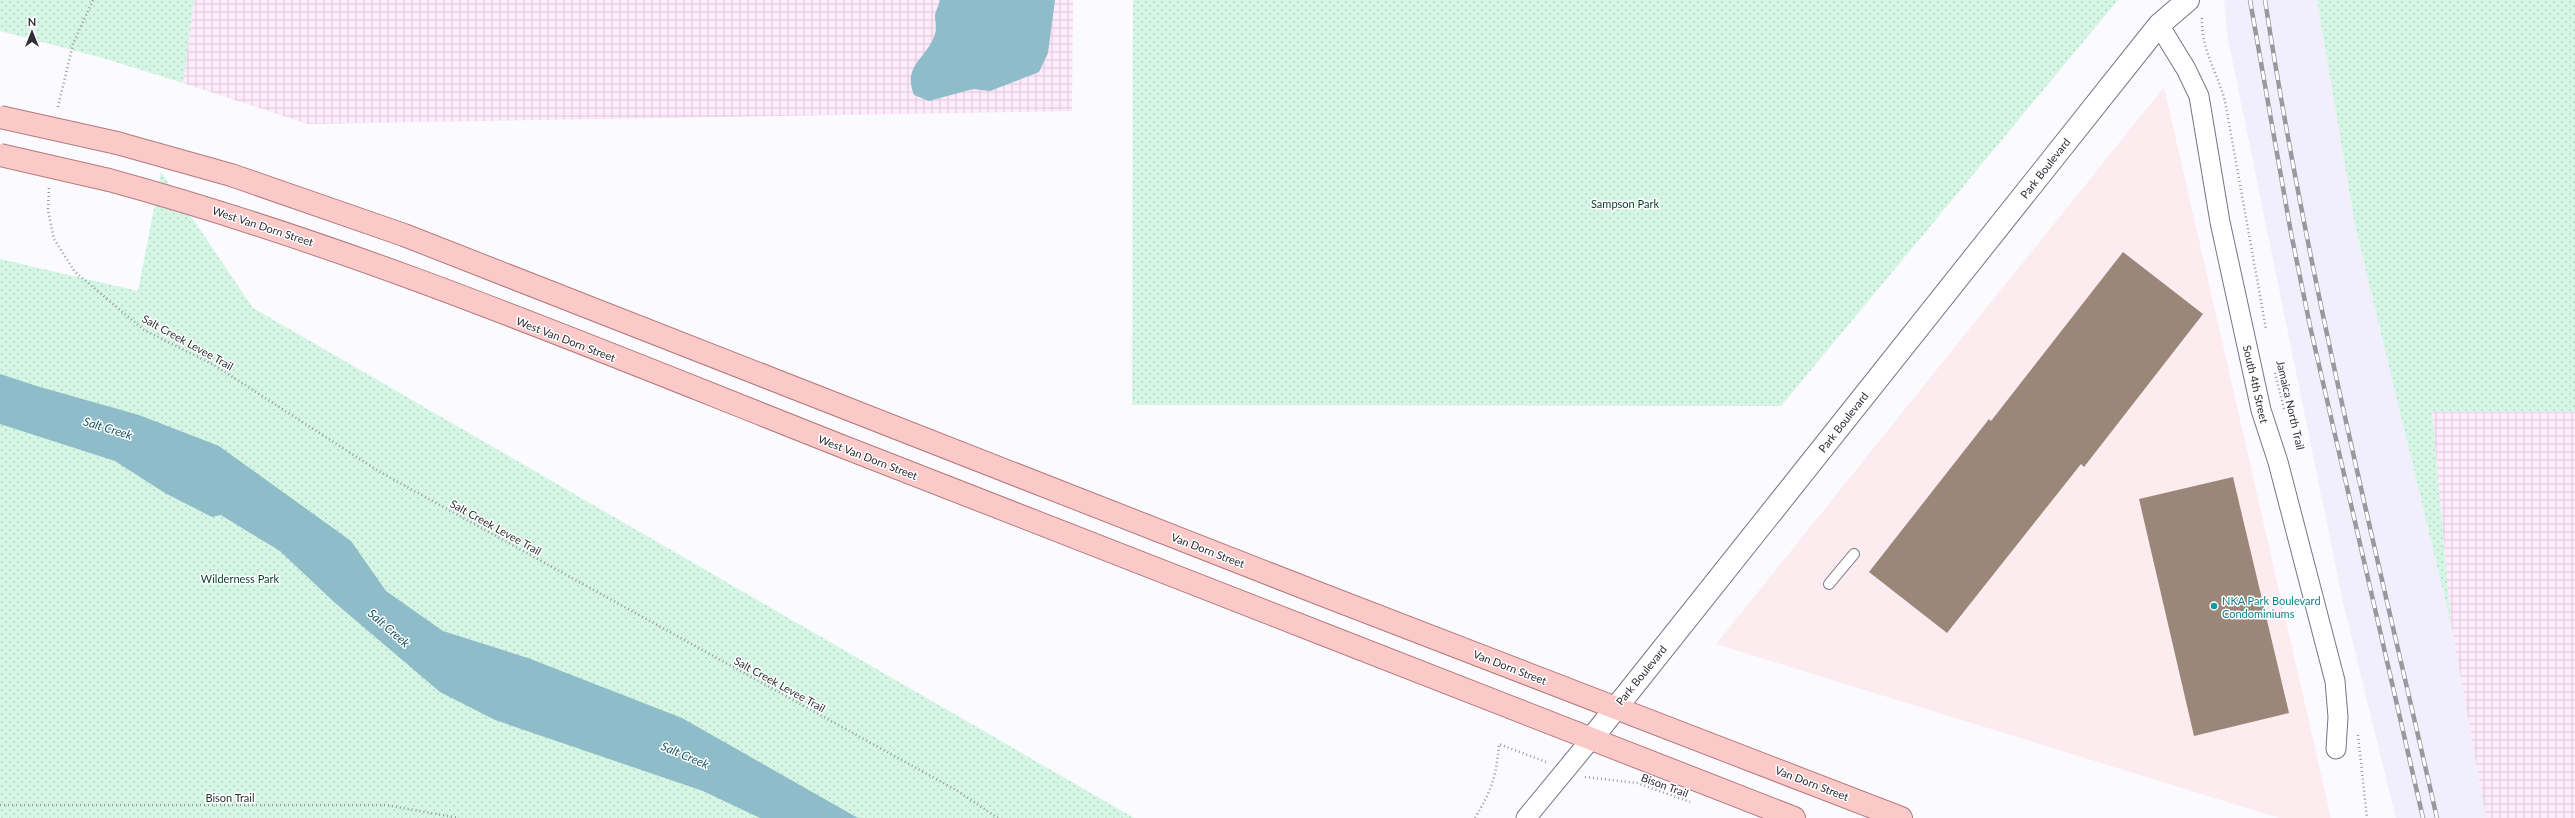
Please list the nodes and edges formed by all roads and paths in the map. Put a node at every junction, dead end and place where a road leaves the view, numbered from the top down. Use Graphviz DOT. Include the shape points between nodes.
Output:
graph roads {
  1 [pos="93,0"];
  2 [pos="2169,0"];
  3 [pos="2196,6"];
  4 [pos="2159,25"];
  5 [pos="59,101"];
  6 [pos="0,117"];
  7 [pos="0,155"];
  8 [pos="48,193"];
  9 [pos="2267,336"];
  10 [pos="2274,365"];
  11 [pos="2286,417"];
  12 [pos="1854,554"];
  13 [pos="1829,584"];
  14 [pos="1616,707"];
  15 [pos="2358,731"];
  16 [pos="1592,738"];
  17 [pos="2336,749"];
  18 [pos="1517,751"];
  19 [pos="1591,779"];
  20 [pos="0,804"];
  21 [pos="1695,804"];
  22 [pos="459,818"];
  23 [pos="998,818"];
  24 [pos="1475,818"];
  25 [pos="1526,818"];
  26 [pos="1794,818"];
  27 [pos="1901,818"];
  28 [pos="2367,818"];
  1 -- 5 [label="path" via="73,44"];
  2 -- 4 [label="main road, Park Boulevard"];
  3 -- 4 [label="main road, Park Boulevard"];
  3 -- 9 [label="path" via="2205,49 2225,101"];
  4 -- 14 [label="main road, Park Boulevard"];
  4 -- 17 [label="street, South 4th Street" via="2199,96 2220,222 2261,410 2278,462 2335,681 2338,717"];
  6 -- 14 [label="main road, Van Dorn Street, bridge" via="117,143 231,175 360,219"];
  7 -- 16 [label="main road, West Van Dorn Street, bridge" via="194,203 304,238"];
  8 -- 23 [label="path, Salt Creek Levee Trail" via="48,210 54,239 75,272 144,330 214,365 380,472 949,786"];
  10 -- 11 [label="path, Jamaica North Trail"];
  12 -- 13 [label="lane"];
  14 -- 16 [label="main road, Park Boulevard"];
  14 -- 27 [label="main road, Van Dorn Street"];
  15 -- 28 [label="path"];
  16 -- 25 [label="street, Park Boulevard"];
  16 -- 26 [label="main road"];
  18 -- 24 [label="path" via="1499,744 1497,772 1492,789"];
  19 -- 21 [label="path, Bison Trail" via="1637,783"];
  20 -- 22 [label="path, Bison Trail" via="386,805"];
}
